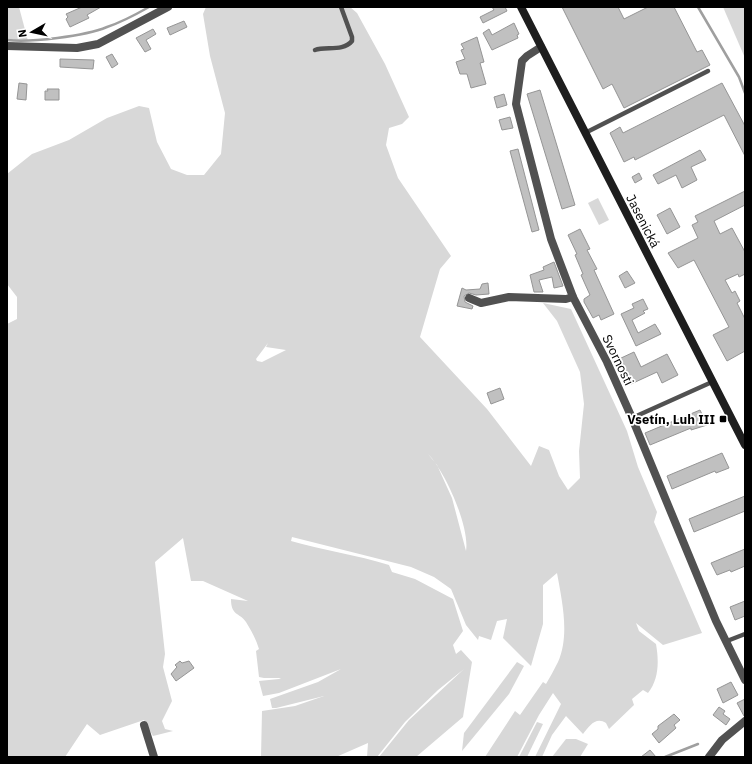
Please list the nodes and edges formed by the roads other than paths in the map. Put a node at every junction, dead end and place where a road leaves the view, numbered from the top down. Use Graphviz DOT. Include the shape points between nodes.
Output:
graph roads {
  1 [pos="168,7"];
  2 [pos="341,7"];
  3 [pos="521,7"];
  4 [pos="7,46"];
  5 [pos="541,47"];
  6 [pos="314,50"];
  7 [pos="708,71"];
  8 [pos="585,134"];
  9 [pos="573,297"];
  10 [pos="469,298"];
  11 [pos="712,382"];
  12 [pos="632,418"];
  13 [pos="745,445"];
  14 [pos="745,634"];
  15 [pos="727,641"];
  16 [pos="745,680"];
  17 [pos="745,721"];
  18 [pos="144,725"];
  19 [pos="154,757"];
  20 [pos="709,757"];
  1 -- 4 [label="street" via="98,44 77,48"];
  2 -- 6 [label="lane" via="352,41 344,47"];
  3 -- 5 [label="street, Jasenická"];
  5 -- 8 [label="street, Jasenická"];
  5 -- 9 [label="street, Svornosti" via="522,62 516,104 551,239"];
  7 -- 8 [label="lane"];
  8 -- 11 [label="street, Jasenická"];
  9 -- 10 [label="street" via="509,297 481,302"];
  9 -- 12 [label="street, Svornosti" via="607,362"];
  11 -- 12 [label="lane"];
  11 -- 13 [label="street, Jasenická"];
  12 -- 15 [label="street, Svornosti"];
  14 -- 15 [label="lane"];
  15 -- 16 [label="street, Svornosti"];
  17 -- 20 [label="street" via="722,740"];
  18 -- 19 [label="street"];
}
